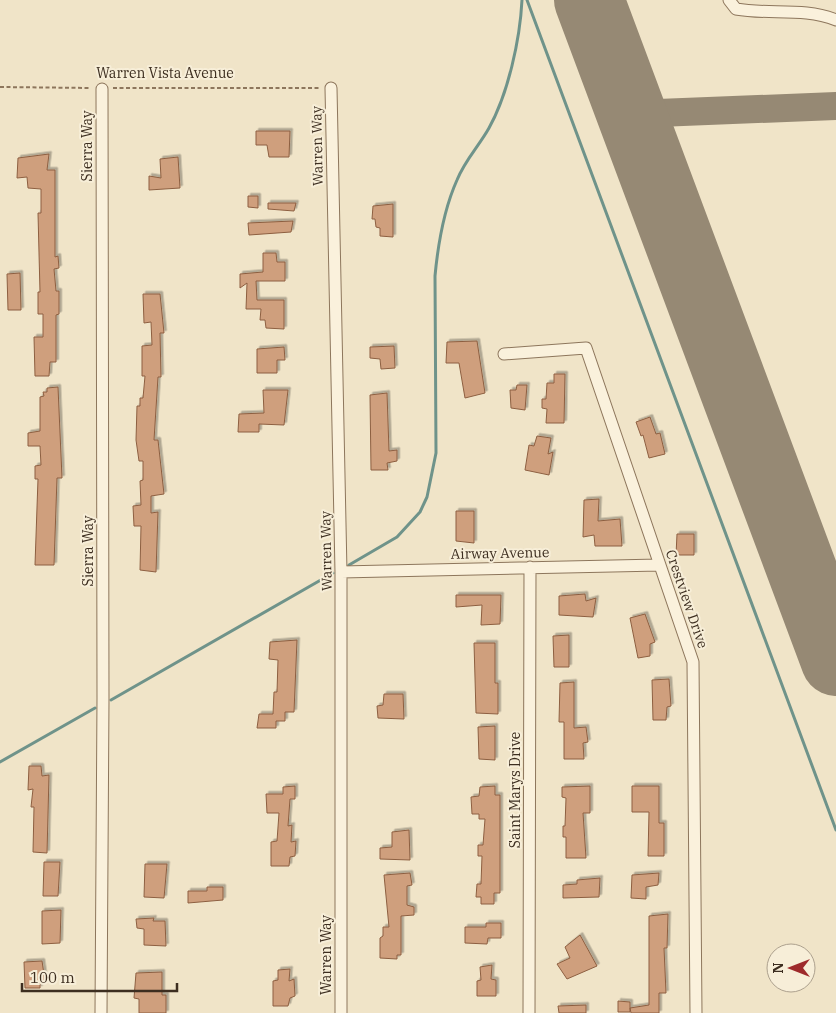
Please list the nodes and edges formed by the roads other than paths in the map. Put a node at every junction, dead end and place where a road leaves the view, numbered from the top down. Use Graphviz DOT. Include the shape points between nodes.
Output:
graph roads {
  1 [pos="729,0"];
  2 [pos="836,20"];
  3 [pos="102,88"];
  4 [pos="331,88"];
  5 [pos="504,354"];
  6 [pos="659,565"];
  7 [pos="530,568"];
  8 [pos="341,572"];
  9 [pos="101,1013"];
  10 [pos="341,1013"];
  11 [pos="529,1013"];
  12 [pos="696,1013"];
  1 -- 2 [label="street" via="736,10 807,12"];
  3 -- 9 [label="street, Sierra Way"];
  4 -- 8 [label="street, Warren Way"];
  5 -- 6 [label="street, Crestview Drive" via="586,348"];
  6 -- 7 [label="street, Airway Avenue"];
  6 -- 12 [label="street, Crestview Drive" via="693,662"];
  7 -- 8 [label="street, Airway Avenue"];
  7 -- 11 [label="street, Saint Marys Drive"];
  8 -- 10 [label="street, Warren Way"];
}
